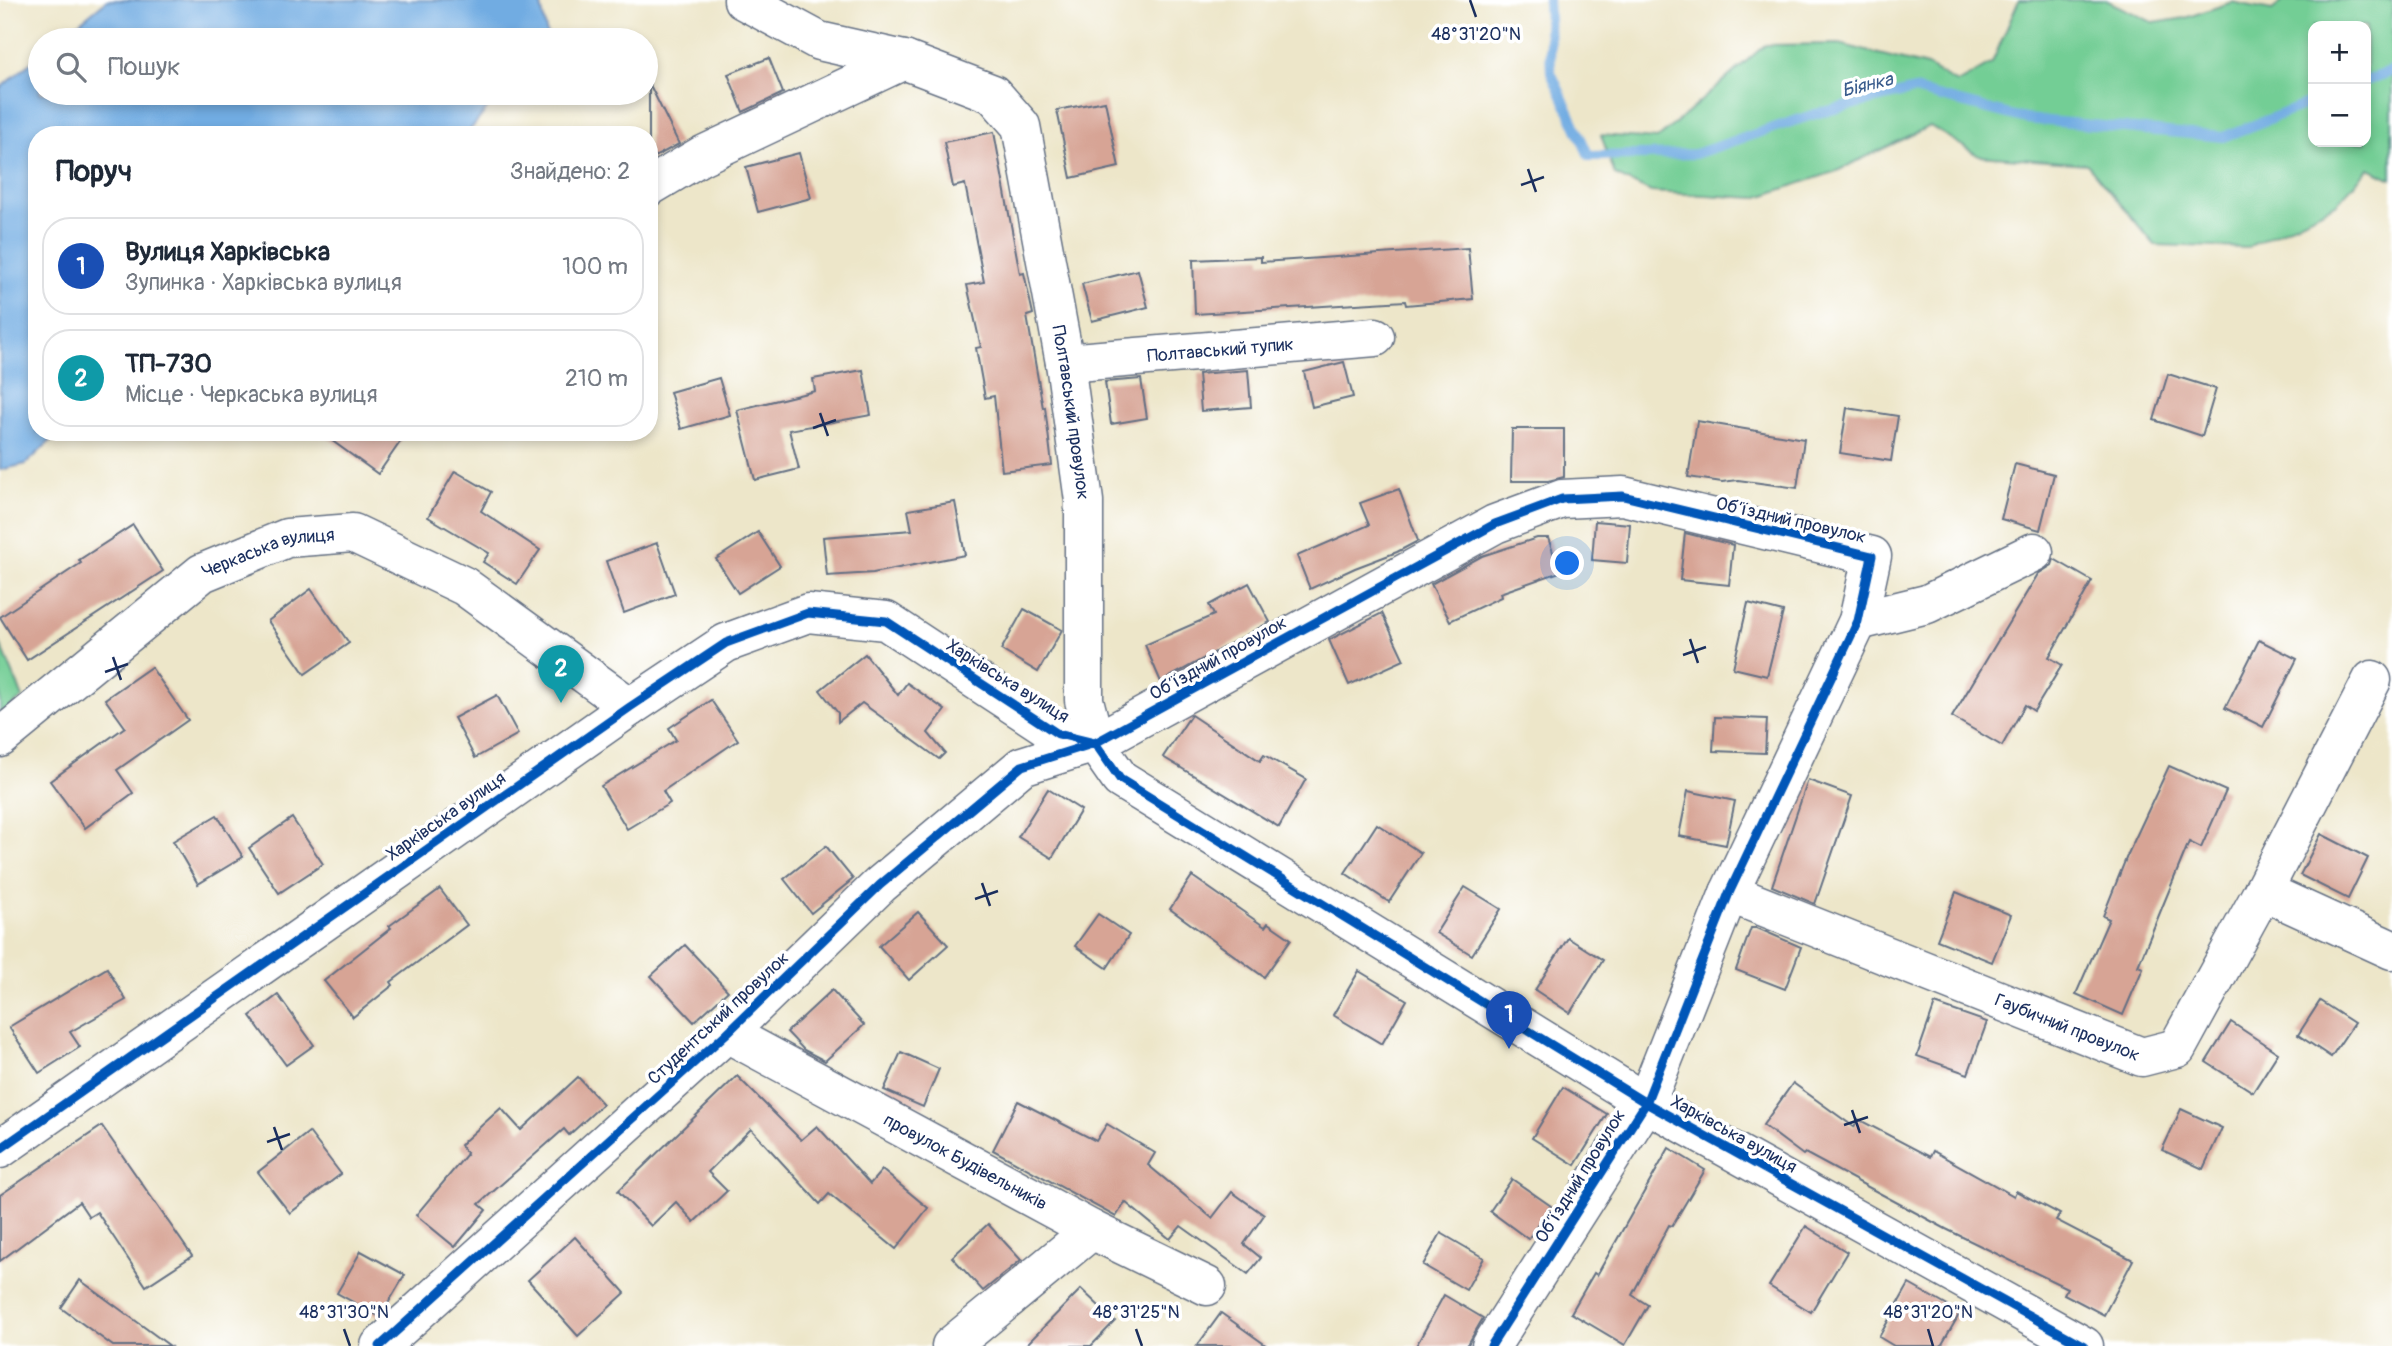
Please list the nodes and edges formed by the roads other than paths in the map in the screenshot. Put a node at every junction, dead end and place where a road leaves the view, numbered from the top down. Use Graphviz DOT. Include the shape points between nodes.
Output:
graph roads {
  1 [pos="743,0"];
  2 [pos="904,60"];
  3 [pos="658,182"];
  4 [pos="1375,337"];
  5 [pos="1065,363"];
  6 [pos="2034,552"];
  7 [pos="1858,621"];
  8 [pos="2372,680"];
  9 [pos="630,707"];
  10 [pos="0,738"];
  11 [pos="1095,743"];
  12 [pos="2263,891"];
  13 [pos="1729,893"];
  14 [pos="2392,950"];
  15 [pos="727,1033"];
  16 [pos="1646,1103"];
  17 [pos="0,1149"];
  18 [pos="1092,1230"];
  19 [pos="1207,1286"];
  20 [pos="380,1346"];
  21 [pos="950,1346"];
  22 [pos="1491,1346"];
  23 [pos="2084,1346"];
  1 -- 2 [label="street" via="819,41"];
  2 -- 3 [label="street" via="701,156"];
  2 -- 5 [label="street, Полтавський провулок" via="993,93 1021,127"];
  4 -- 5 [label="street, Полтавський тупик"];
  5 -- 11 [label="street, Полтавський провулок" via="1084,501 1084,700"];
  6 -- 7 [label="street" via="1927,604"];
  7 -- 11 [label="street, Обʼїздний провулок" via="1872,556 1623,496 1562,499 1495,524"];
  7 -- 13 [label="street, Обʼїздний провулок"];
  8 -- 12 [label="street, Гаубичний провулок"];
  9 -- 10 [label="street, Черкаська вулиця" via="464,586 353,533 287,538 202,573"];
  9 -- 11 [label="street, Харківська вулиця" via="726,643 808,612 886,621 1058,734"];
  9 -- 17 [label="street, Харківська вулиця"];
  11 -- 15 [label="street, Студентський провулок" via="1022,765 880,885"];
  11 -- 16 [label="street, Харківська вулиця" via="1120,779"];
  12 -- 13 [label="street, Гаубичний провулок" via="2177,1048 2142,1056"];
  12 -- 14 [label="street"];
  13 -- 16 [label="street, Обʼїздний провулок"];
  15 -- 18 [label="street, провулок Будівельників"];
  15 -- 20 [label="street, Студентський провулок"];
  16 -- 22 [label="street, Обʼїздний провулок"];
  16 -- 23 [label="street, Харківська вулиця"];
  18 -- 19 [label="street, провулок Будівельників"];
  18 -- 21 [label="street"];
}
